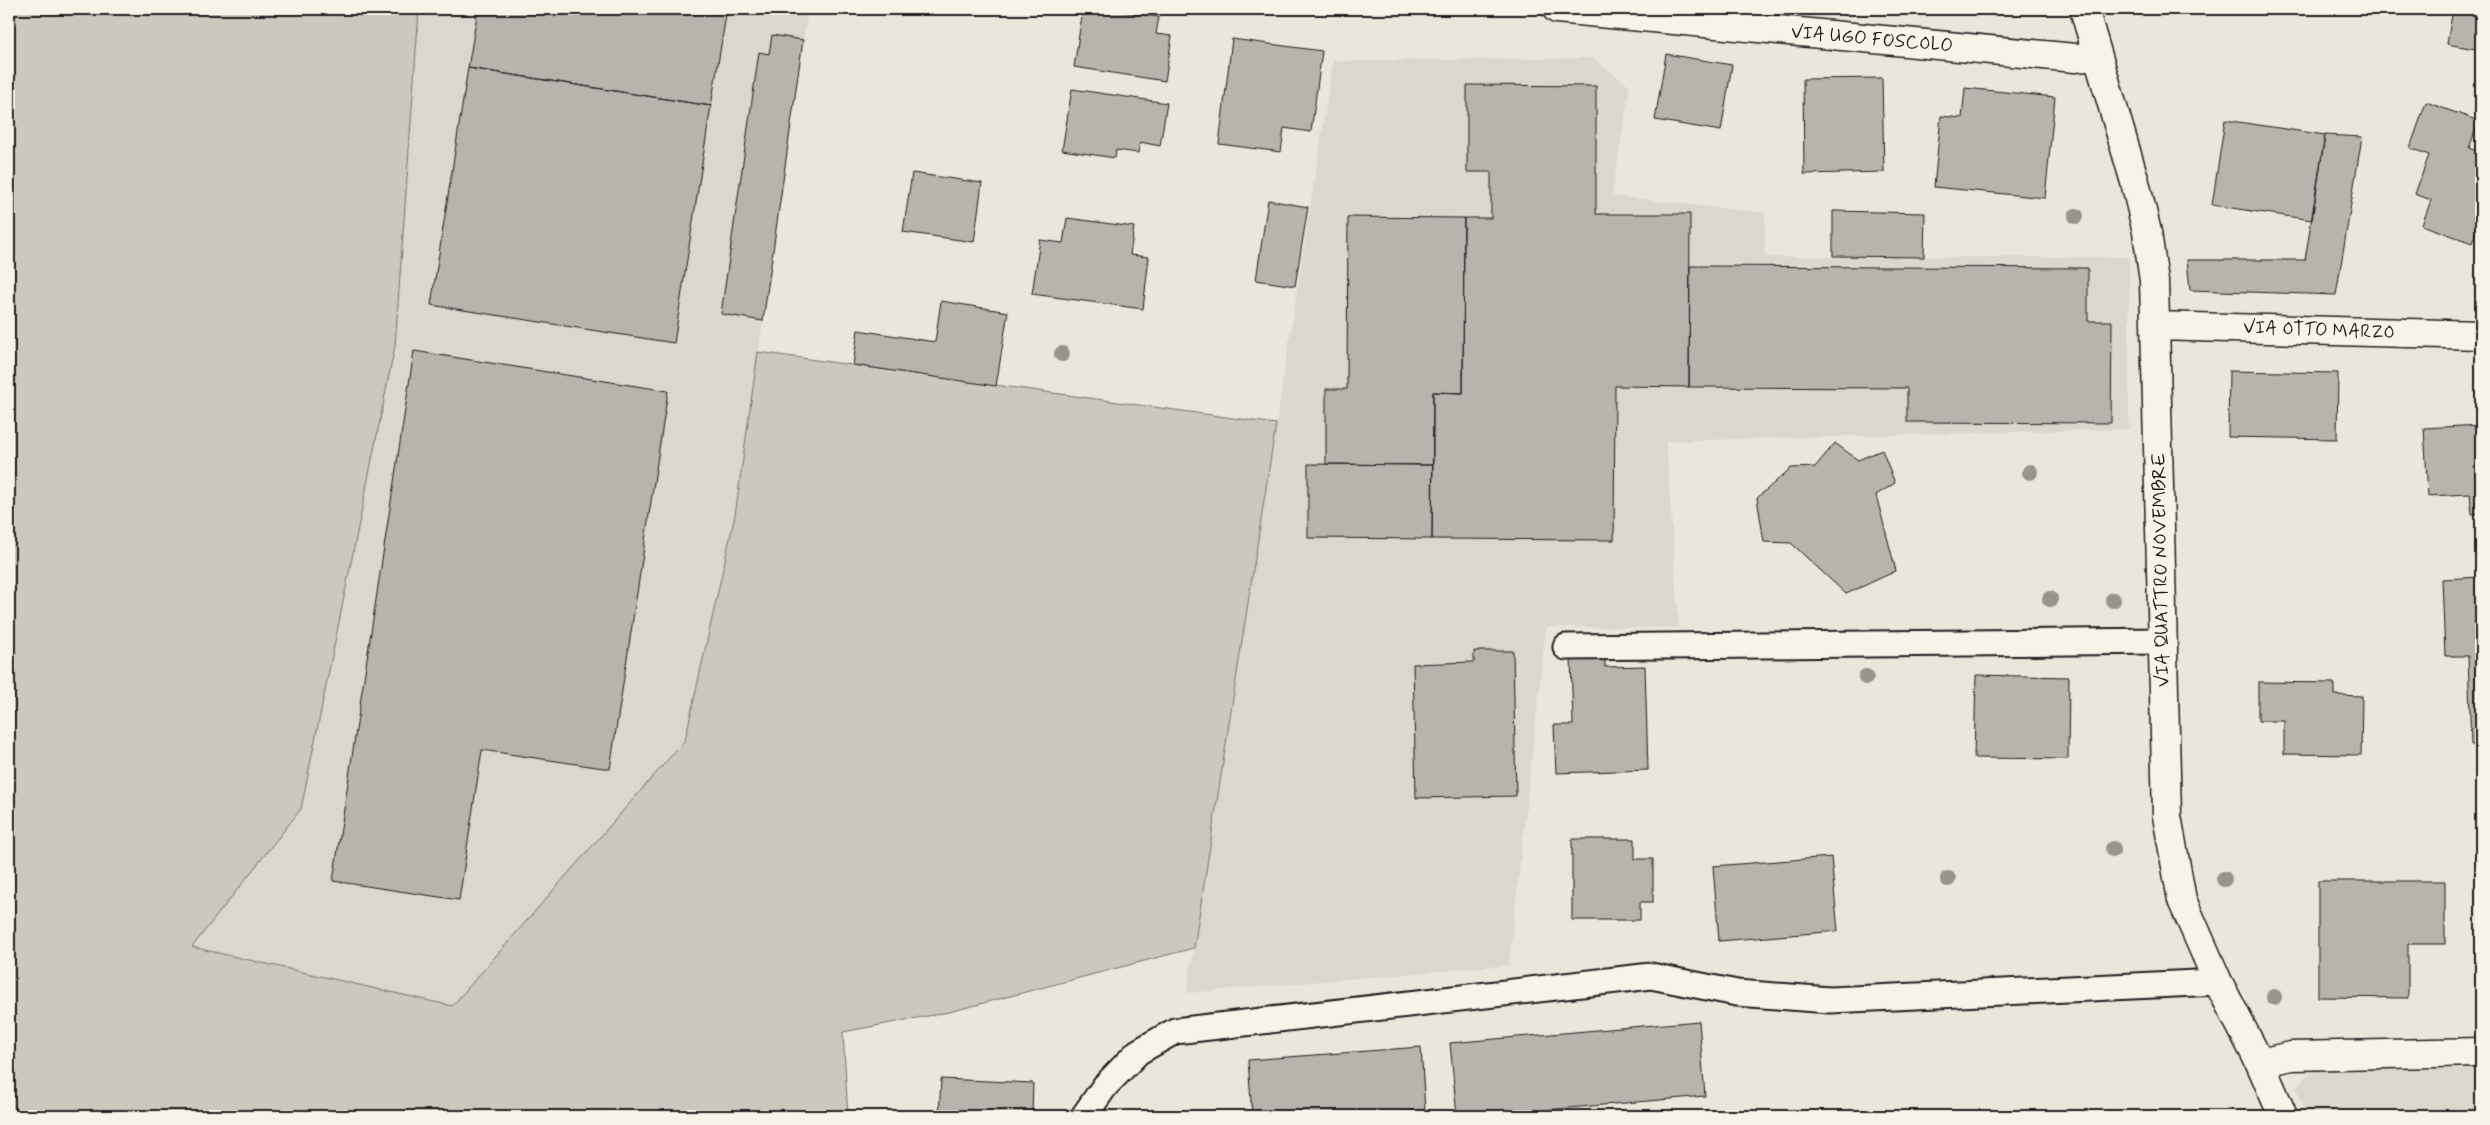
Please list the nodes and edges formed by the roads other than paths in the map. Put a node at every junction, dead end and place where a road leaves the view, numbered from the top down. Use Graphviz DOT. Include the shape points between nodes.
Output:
graph roads {
  1 [pos="1558,9"];
  2 [pos="2084,9"];
  3 [pos="1624,12"];
  4 [pos="2097,56"];
  5 [pos="2156,326"];
  6 [pos="2481,335"];
  7 [pos="2163,641"];
  8 [pos="1566,647"];
  9 [pos="2218,982"];
  10 [pos="2481,1052"];
  11 [pos="2260,1063"];
  12 [pos="1084,1116"];
  13 [pos="2283,1116"];
  1 -- 3 [label="street, VIA UGO FOSCOLO"];
  2 -- 4 [label="street, VIA QUATTRO NOVEMBRE"];
  3 -- 4 [label="street, VIA UGO FOSCOLO" via="2075,58"];
  4 -- 5 [label="street, VIA QUATTRO NOVEMBRE" via="2147,232"];
  5 -- 6 [label="street, VIA OTTO MARZO"];
  5 -- 7 [label="street, VIA QUATTRO NOVEMBRE"];
  7 -- 8 [label="lane"];
  7 -- 9 [label="street, VIA QUATTRO NOVEMBRE" via="2167,816 2182,900"];
  9 -- 11 [label="street, VIA QUATTRO NOVEMBRE"];
  9 -- 12 [label="lane" via="1830,1000 1737,992 1652,976 1175,1031 1138,1052 1105,1086"];
  10 -- 11 [label="street" via="2291,1056"];
  11 -- 13 [label="street, VIA QUATTRO NOVEMBRE"];
}
